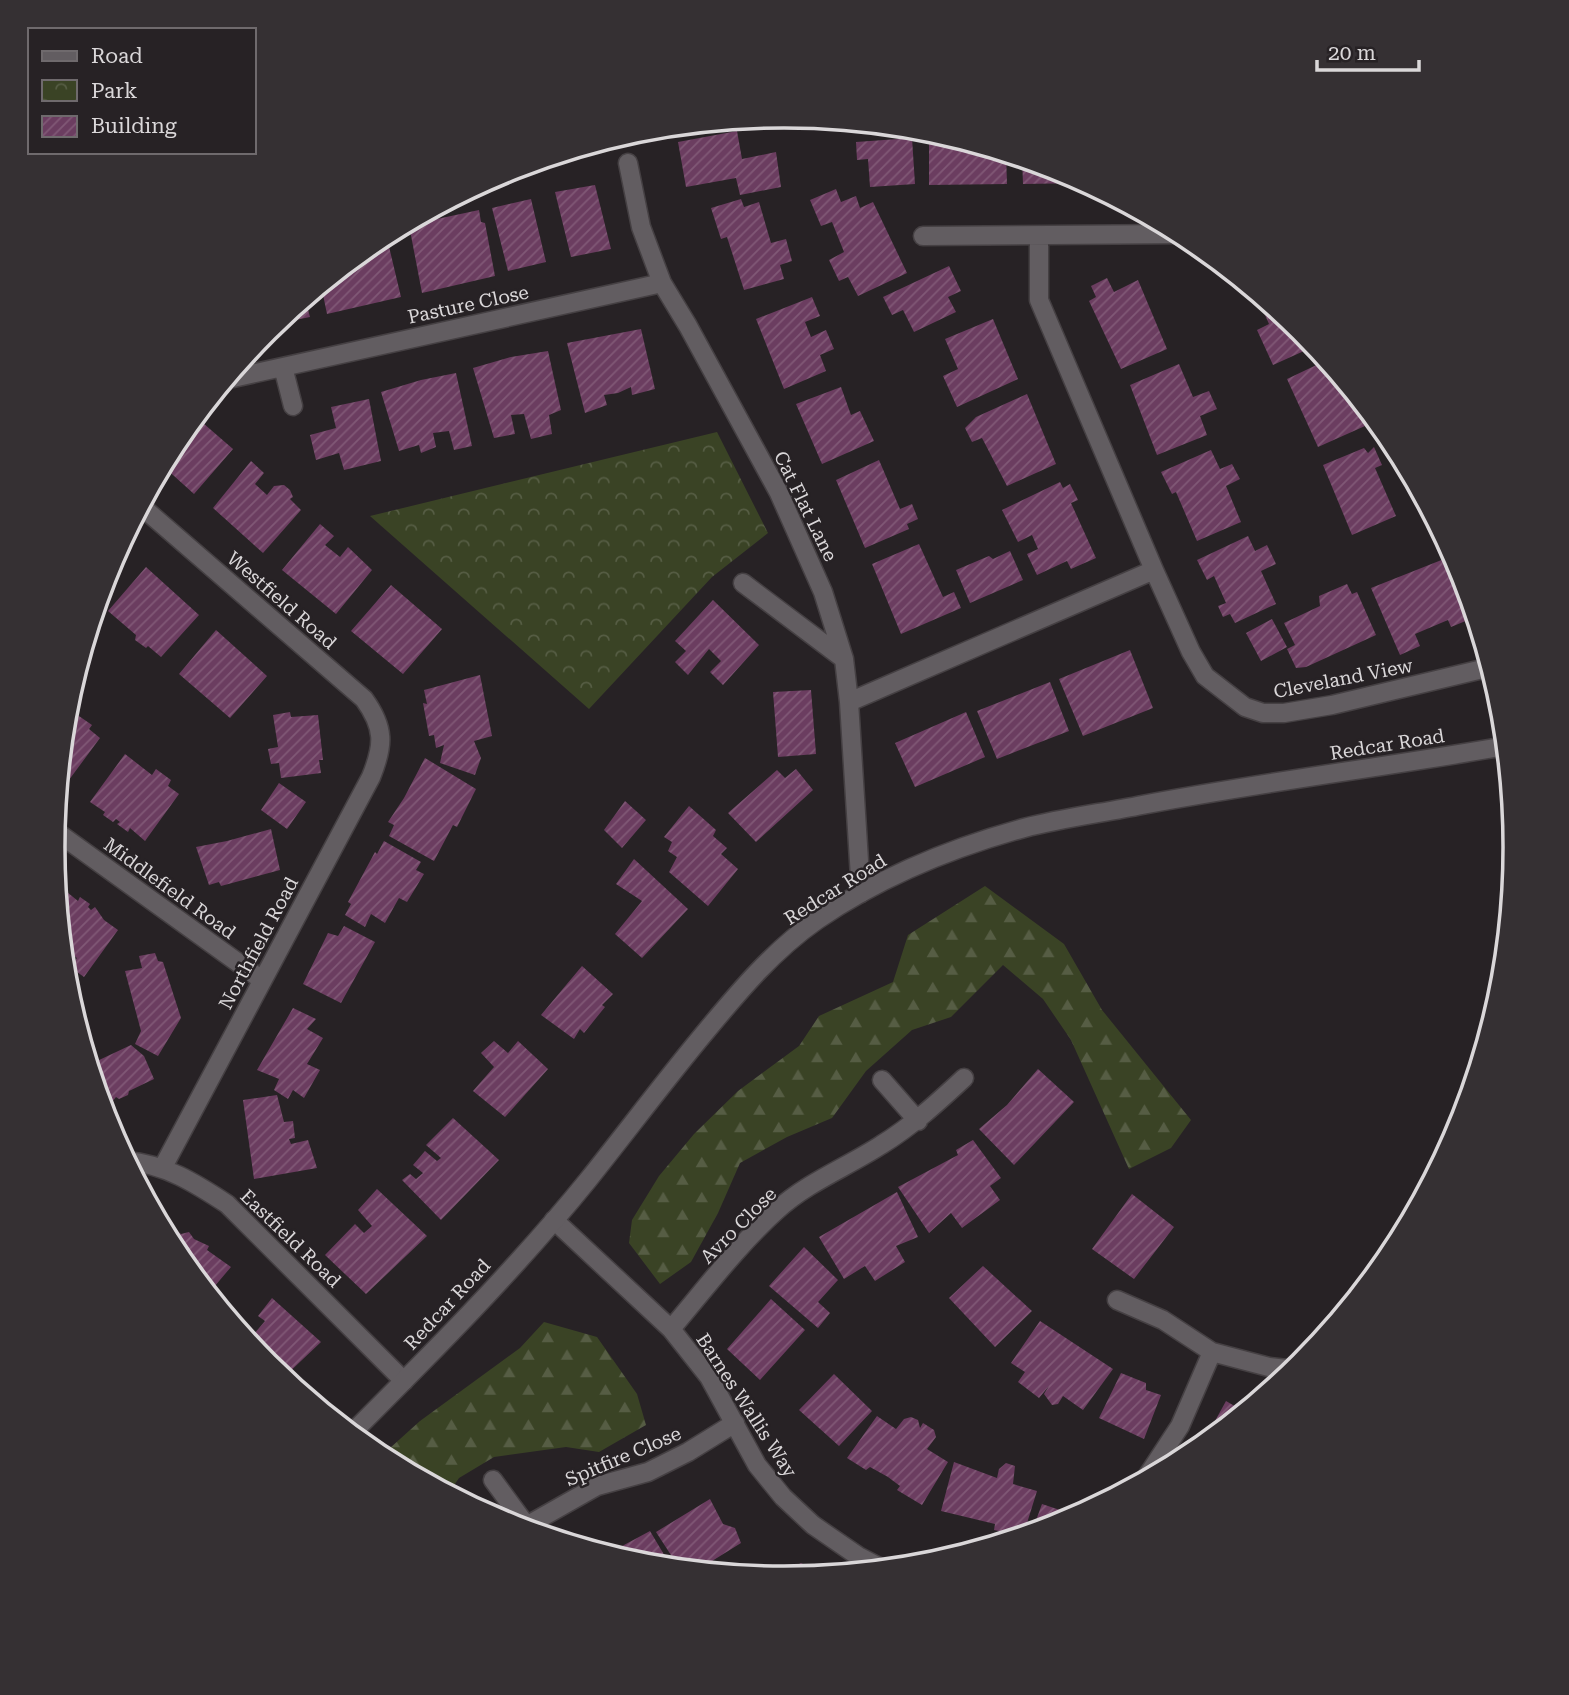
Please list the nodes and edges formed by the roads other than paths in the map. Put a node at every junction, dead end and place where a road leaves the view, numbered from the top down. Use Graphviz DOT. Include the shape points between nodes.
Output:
graph roads {
  1 [pos="628,163"];
  2 [pos="1161,234"];
  3 [pos="923,236"];
  4 [pos="1039,237"];
  5 [pos="662,283"];
  6 [pos="283,367"];
  7 [pos="240,376"];
  8 [pos="293,406"];
  9 [pos="148,512"];
  10 [pos="1154,570"];
  11 [pos="743,583"];
  12 [pos="844,659"];
  13 [pos="1482,669"];
  14 [pos="849,702"];
  15 [pos="381,735"];
  16 [pos="1497,747"];
  17 [pos="65,838"];
  18 [pos="861,893"];
  19 [pos="262,980"];
  20 [pos="964,1078"];
  21 [pos="882,1080"];
  22 [pos="918,1121"];
  23 [pos="138,1163"];
  24 [pos="163,1167"];
  25 [pos="554,1220"];
  26 [pos="1117,1300"];
  27 [pos="671,1329"];
  28 [pos="1212,1352"];
  29 [pos="1280,1368"];
  30 [pos="404,1381"];
  31 [pos="735,1423"];
  32 [pos="358,1427"];
  33 [pos="1155,1464"];
  34 [pos="494,1480"];
  35 [pos="515,1514"];
  36 [pos="533,1521"];
  37 [pos="869,1562"];
  1 -- 5 [label="street, Cat Flat Lane" via="641,227"];
  2 -- 4 [label="street"];
  3 -- 4 [label="street"];
  4 -- 10 [label="street, Cleveland View" via="1039,299"];
  5 -- 6 [label="street, Pasture Close"];
  5 -- 12 [label="street, Cat Flat Lane" via="779,493 823,592"];
  6 -- 7 [label="street, Pasture Close"];
  6 -- 8 [label="street"];
  9 -- 15 [label="street, Westfield Road" via="364,699"];
  10 -- 13 [label="street, Cleveland View" via="1205,676 1245,707 1263,713 1332,705"];
  10 -- 14 [label="street"];
  11 -- 12 [label="street"];
  12 -- 14 [label="street, Cat Flat Lane"];
  14 -- 18 [label="street, Cat Flat Lane"];
  15 -- 19 [label="street, Northfield Road" via="370,777"];
  16 -- 18 [label="street, Redcar Road" via="1027,827 917,864"];
  17 -- 19 [label="street, Middlefield Road"];
  18 -- 25 [label="street, Redcar Road" via="774,954 740,989"];
  19 -- 24 [label="street, Northfield Road"];
  20 -- 22 [label="street, Avro Close"];
  21 -- 22 [label="street"];
  22 -- 27 [label="street, Avro Close" via="778,1209"];
  23 -- 24 [label="street, Eastfield Road"];
  24 -- 30 [label="street, Eastfield Road" via="196,1183 243,1219"];
  25 -- 27 [label="street, Barnes Wallis Way"];
  25 -- 30 [label="street, Redcar Road"];
  26 -- 28 [label="street" via="1163,1320"];
  27 -- 31 [label="street, Barnes Wallis Way" via="709,1377"];
  28 -- 29 [label="street"];
  28 -- 33 [label="street" via="1180,1426"];
  30 -- 32 [label="street, Redcar Road"];
  31 -- 36 [label="street, Spitfire Close" via="648,1472 597,1486"];
  31 -- 37 [label="street, Barnes Wallis Way" via="757,1465 783,1497 813,1525"];
  34 -- 35 [label="street, Spitfire Close"];
}
